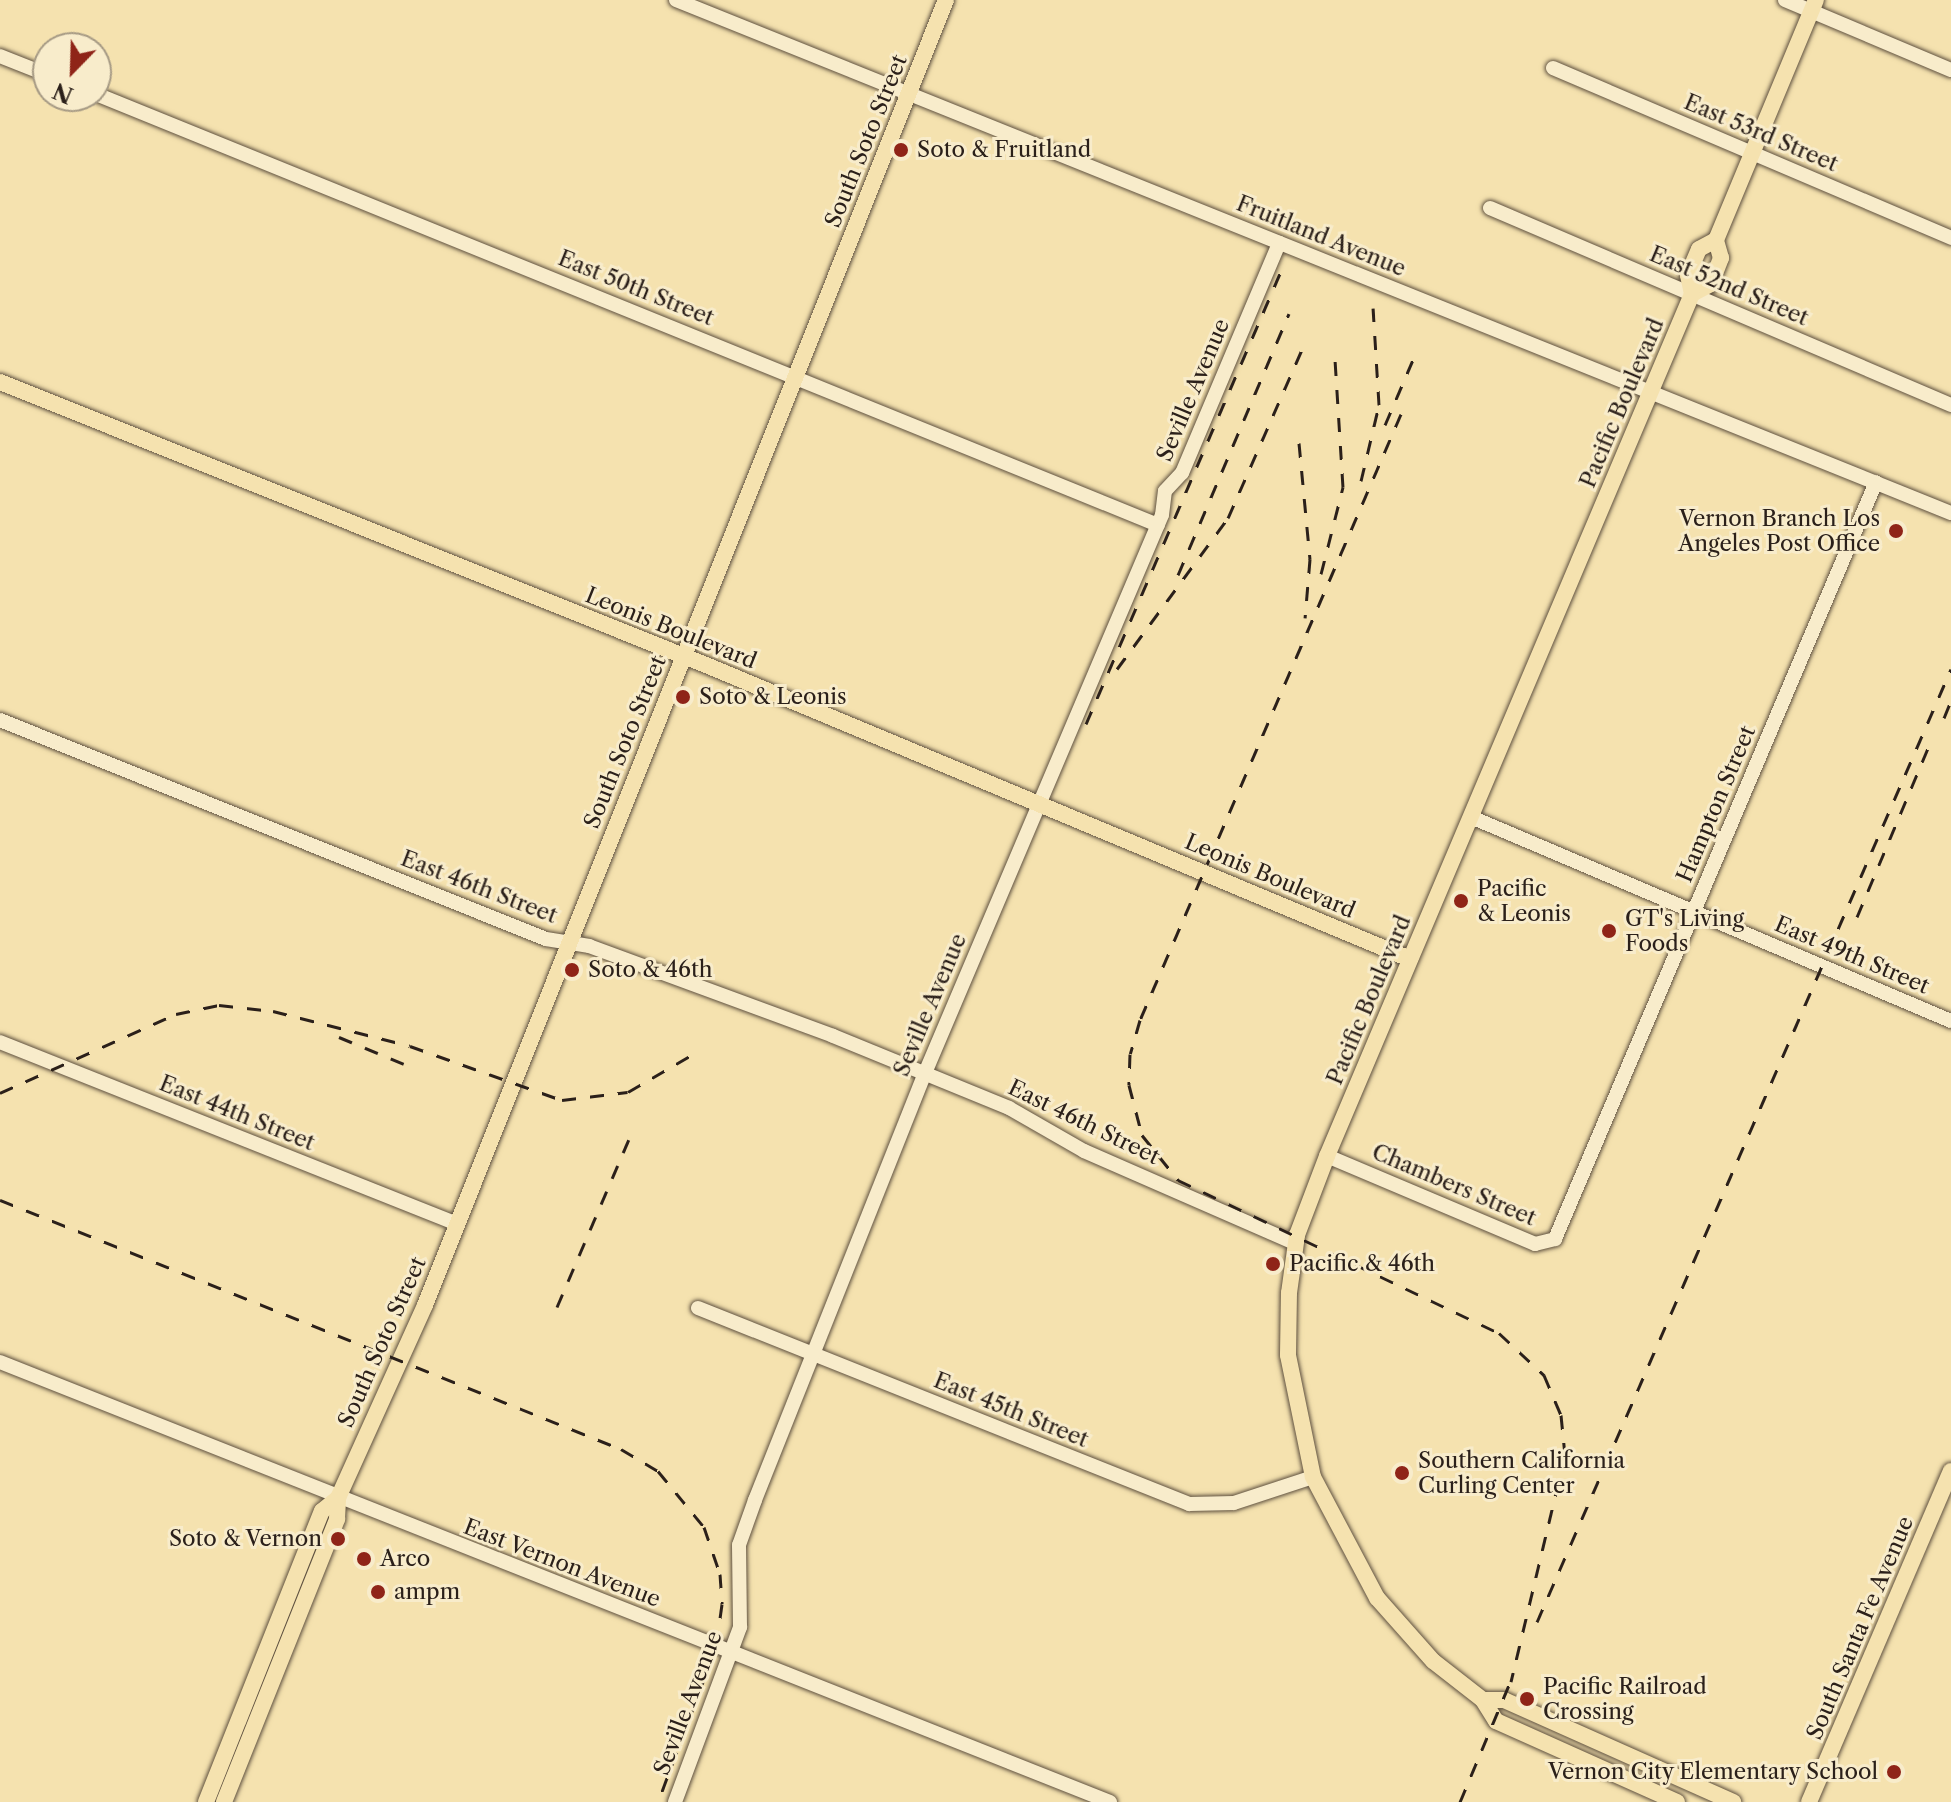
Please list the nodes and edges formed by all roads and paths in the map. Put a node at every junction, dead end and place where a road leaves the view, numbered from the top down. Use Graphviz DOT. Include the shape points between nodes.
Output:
graph roads {
  1 [pos="676,0"];
  2 [pos="946,0"];
  3 [pos="1785,0"];
  4 [pos="1813,6"];
  5 [pos="0,56"];
  6 [pos="1553,68"];
  7 [pos="32,69"];
  8 [pos="1951,70"];
  9 [pos="909,94"];
  10 [pos="112,100"];
  11 [pos="1750,153"];
  12 [pos="1490,208"];
  13 [pos="1951,238"];
  14 [pos="1716,240"];
  15 [pos="1279,243"];
  16 [pos="1692,294"];
  17 [pos="795,375"];
  18 [pos="0,382"];
  19 [pos="1651,392"];
  20 [pos="1951,405"];
  21 [pos="1876,482"];
  22 [pos="1951,513"];
  23 [pos="1158,525"];
  24 [pos="683,656"];
  25 [pos="0,720"];
  26 [pos="1040,803"];
  27 [pos="1471,817"];
  28 [pos="1694,912"];
  29 [pos="568,943"];
  30 [pos="1410,959"];
  31 [pos="1951,1021"];
  32 [pos="0,1042"];
  33 [pos="925,1073"];
  34 [pos="1327,1156"];
  35 [pos="457,1224"];
  36 [pos="1559,1232"];
  37 [pos="1295,1243"];
  38 [pos="698,1308"];
  39 [pos="813,1355"];
  40 [pos="0,1362"];
  41 [pos="1951,1471"];
  42 [pos="1313,1477"];
  43 [pos="338,1498"];
  44 [pos="732,1653"];
  45 [pos="1483,1700"];
  46 [pos="244,1707"];
  47 [pos="260,1714"];
  48 [pos="206,1802"];
  49 [pos="224,1802"];
  50 [pos="675,1802"];
  51 [pos="1110,1802"];
  52 [pos="1677,1802"];
  53 [pos="1733,1802"];
  54 [pos="1809,1802"];
  1 -- 9 [label="street, Fruitland Avenue"];
  2 -- 9 [label="main road, South Soto Street"];
  3 -- 4 [label="street"];
  4 -- 8 [label="street"];
  4 -- 11 [label="main road, Pacific Boulevard"];
  5 -- 7 [label="street"];
  6 -- 11 [label="street, East 53rd Street"];
  9 -- 15 [label="street, Fruitland Avenue"];
  9 -- 17 [label="main road, South Soto Street"];
  10 -- 17 [label="street, East 50th Street"];
  11 -- 13 [label="street, East 53rd Street"];
  11 -- 14 [label="main road, Pacific Boulevard"];
  12 -- 16 [label="street, East 52nd Street"];
  14 -- 16 [label="main road, Pacific Boulevard" via="1699,249 1688,275"];
  14 -- 16 [label="main road, Pacific Boulevard" via="1721,258 1711,284"];
  15 -- 19 [label="street, Fruitland Avenue"];
  15 -- 23 [label="street, Seville Avenue" via="1182,473 1165,491"];
  16 -- 19 [label="main road, Pacific Boulevard"];
  16 -- 20 [label="street, East 52nd Street"];
  17 -- 23 [label="street, East 50th Street"];
  17 -- 24 [label="main road, South Soto Street"];
  18 -- 24 [label="main road, Leonis Boulevard"];
  19 -- 21 [label="street, Fruitland Avenue"];
  19 -- 27 [label="main road, Pacific Boulevard"];
  21 -- 22 [label="street, Fruitland Avenue"];
  21 -- 28 [label="street, Hampton Street"];
  23 -- 26 [label="street, Seville Avenue"];
  24 -- 26 [label="main road, Leonis Boulevard"];
  24 -- 29 [label="main road, South Soto Street"];
  25 -- 29 [label="street, East 46th Street" via="546,939"];
  26 -- 30 [label="main road, Leonis Boulevard"];
  26 -- 33 [label="street, Seville Avenue"];
  27 -- 28 [label="street, East 49th Street"];
  27 -- 30 [label="main road, Pacific Boulevard"];
  28 -- 31 [label="street, East 49th Street"];
  28 -- 36 [label="street, Hampton Street"];
  29 -- 33 [label="street, East 46th Street"];
  29 -- 35 [label="main road, South Soto Street"];
  30 -- 34 [label="main road, Pacific Boulevard"];
  32 -- 35 [label="street, East 44th Street"];
  33 -- 37 [label="street, East 46th Street" via="1009,1108 1084,1151"];
  33 -- 39 [label="street, Seville Avenue"];
  34 -- 36 [label="street, Chambers Street" via="1535,1244 1549,1244"];
  34 -- 37 [label="main road, Pacific Boulevard"];
  35 -- 43 [label="main road, South Soto Street"];
  37 -- 42 [label="main road, Pacific Boulevard" via="1288,1355"];
  38 -- 39 [label="street, East 45th Street"];
  39 -- 42 [label="street, East 45th Street" via="1189,1504 1234,1503"];
  39 -- 44 [label="street, Seville Avenue" via="740,1539 742,1615"];
  40 -- 43 [label="street, East Vernon Avenue"];
  41 -- 54 [label="main road, South Santa Fe Avenue"];
  42 -- 45 [label="main road, Pacific Boulevard" via="1377,1598 1433,1661"];
  43 -- 44 [label="street, East Vernon Avenue"];
  43 -- 46 [label="main road, South Soto Street" via="322,1511"];
  43 -- 47 [label="main road, South Soto Street" via="337,1519"];
  44 -- 50 [label="street, Seville Avenue"];
  44 -- 51 [label="street, East Vernon Avenue"];
  45 -- 52 [label="main road, Pacific Boulevard" via="1496,1721 1521,1735"];
  45 -- 53 [label="main road, Pacific Boulevard" via="1504,1700"];
  46 -- 47 [label="main road"];
  46 -- 48 [label="main road, South Soto Street"];
  47 -- 49 [label="main road, South Soto Street"];
}
